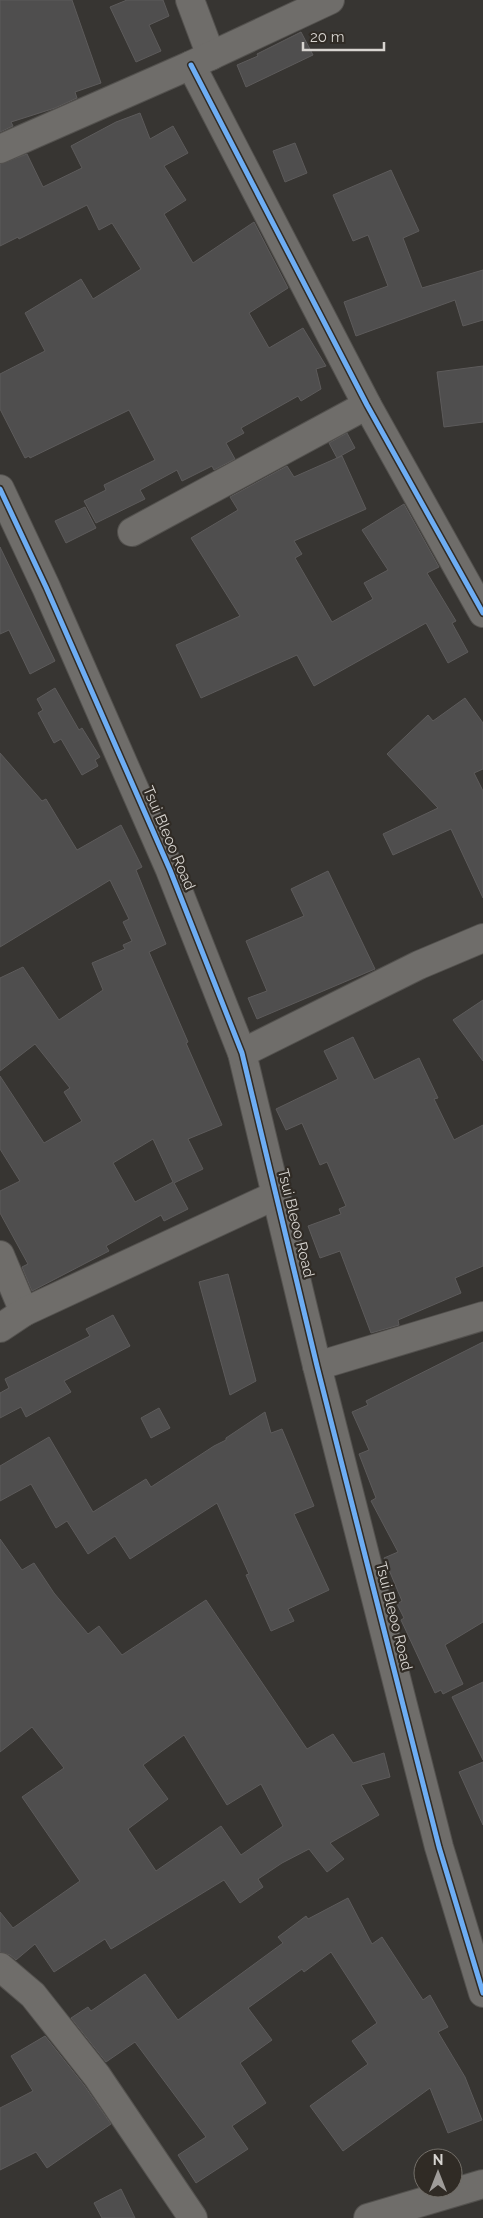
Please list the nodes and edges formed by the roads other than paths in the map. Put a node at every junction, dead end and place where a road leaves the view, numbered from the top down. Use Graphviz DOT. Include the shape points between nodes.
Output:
graph roads {
  1 [pos="190,0"];
  2 [pos="330,0"];
  3 [pos="201,60"];
  4 [pos="0,149"];
  5 [pos="367,405"];
  6 [pos="0,489"];
  7 [pos="132,532"];
  8 [pos="483,613"];
  9 [pos="483,938"];
  10 [pos="242,1053"];
  11 [pos="276,1195"];
  12 [pos="0,1255"];
  13 [pos="24,1312"];
  14 [pos="483,1316"];
  15 [pos="0,1328"];
  16 [pos="317,1366"];
  17 [pos="478,1949"];
  18 [pos="0,1968"];
  19 [pos="483,1993"];
  20 [pos="483,2184"];
  21 [pos="193,2218"];
  22 [pos="368,2218"];
  1 -- 3 [label="street"];
  2 -- 3 [label="street"];
  3 -- 4 [label="street"];
  3 -- 5 [label="street"];
  5 -- 7 [label="street"];
  5 -- 8 [label="street"];
  6 -- 10 [label="street, Tsui Bleoo Road" via="170,870"];
  9 -- 10 [label="street" via="420,965"];
  10 -- 11 [label="street, Tsui Bleoo Road"];
  11 -- 13 [label="street"];
  11 -- 16 [label="street, Tsui Bleoo Road"];
  12 -- 13 [label="street"];
  13 -- 15 [label="street"];
  14 -- 16 [label="street"];
  16 -- 17 [label="street, Tsui Bleoo Road" via="439,1847"];
  17 -- 19 [label="street, Tsui Bleoo Road"];
  18 -- 21 [label="street" via="33,1995 97,2076"];
  20 -- 22 [label="street"];
}
